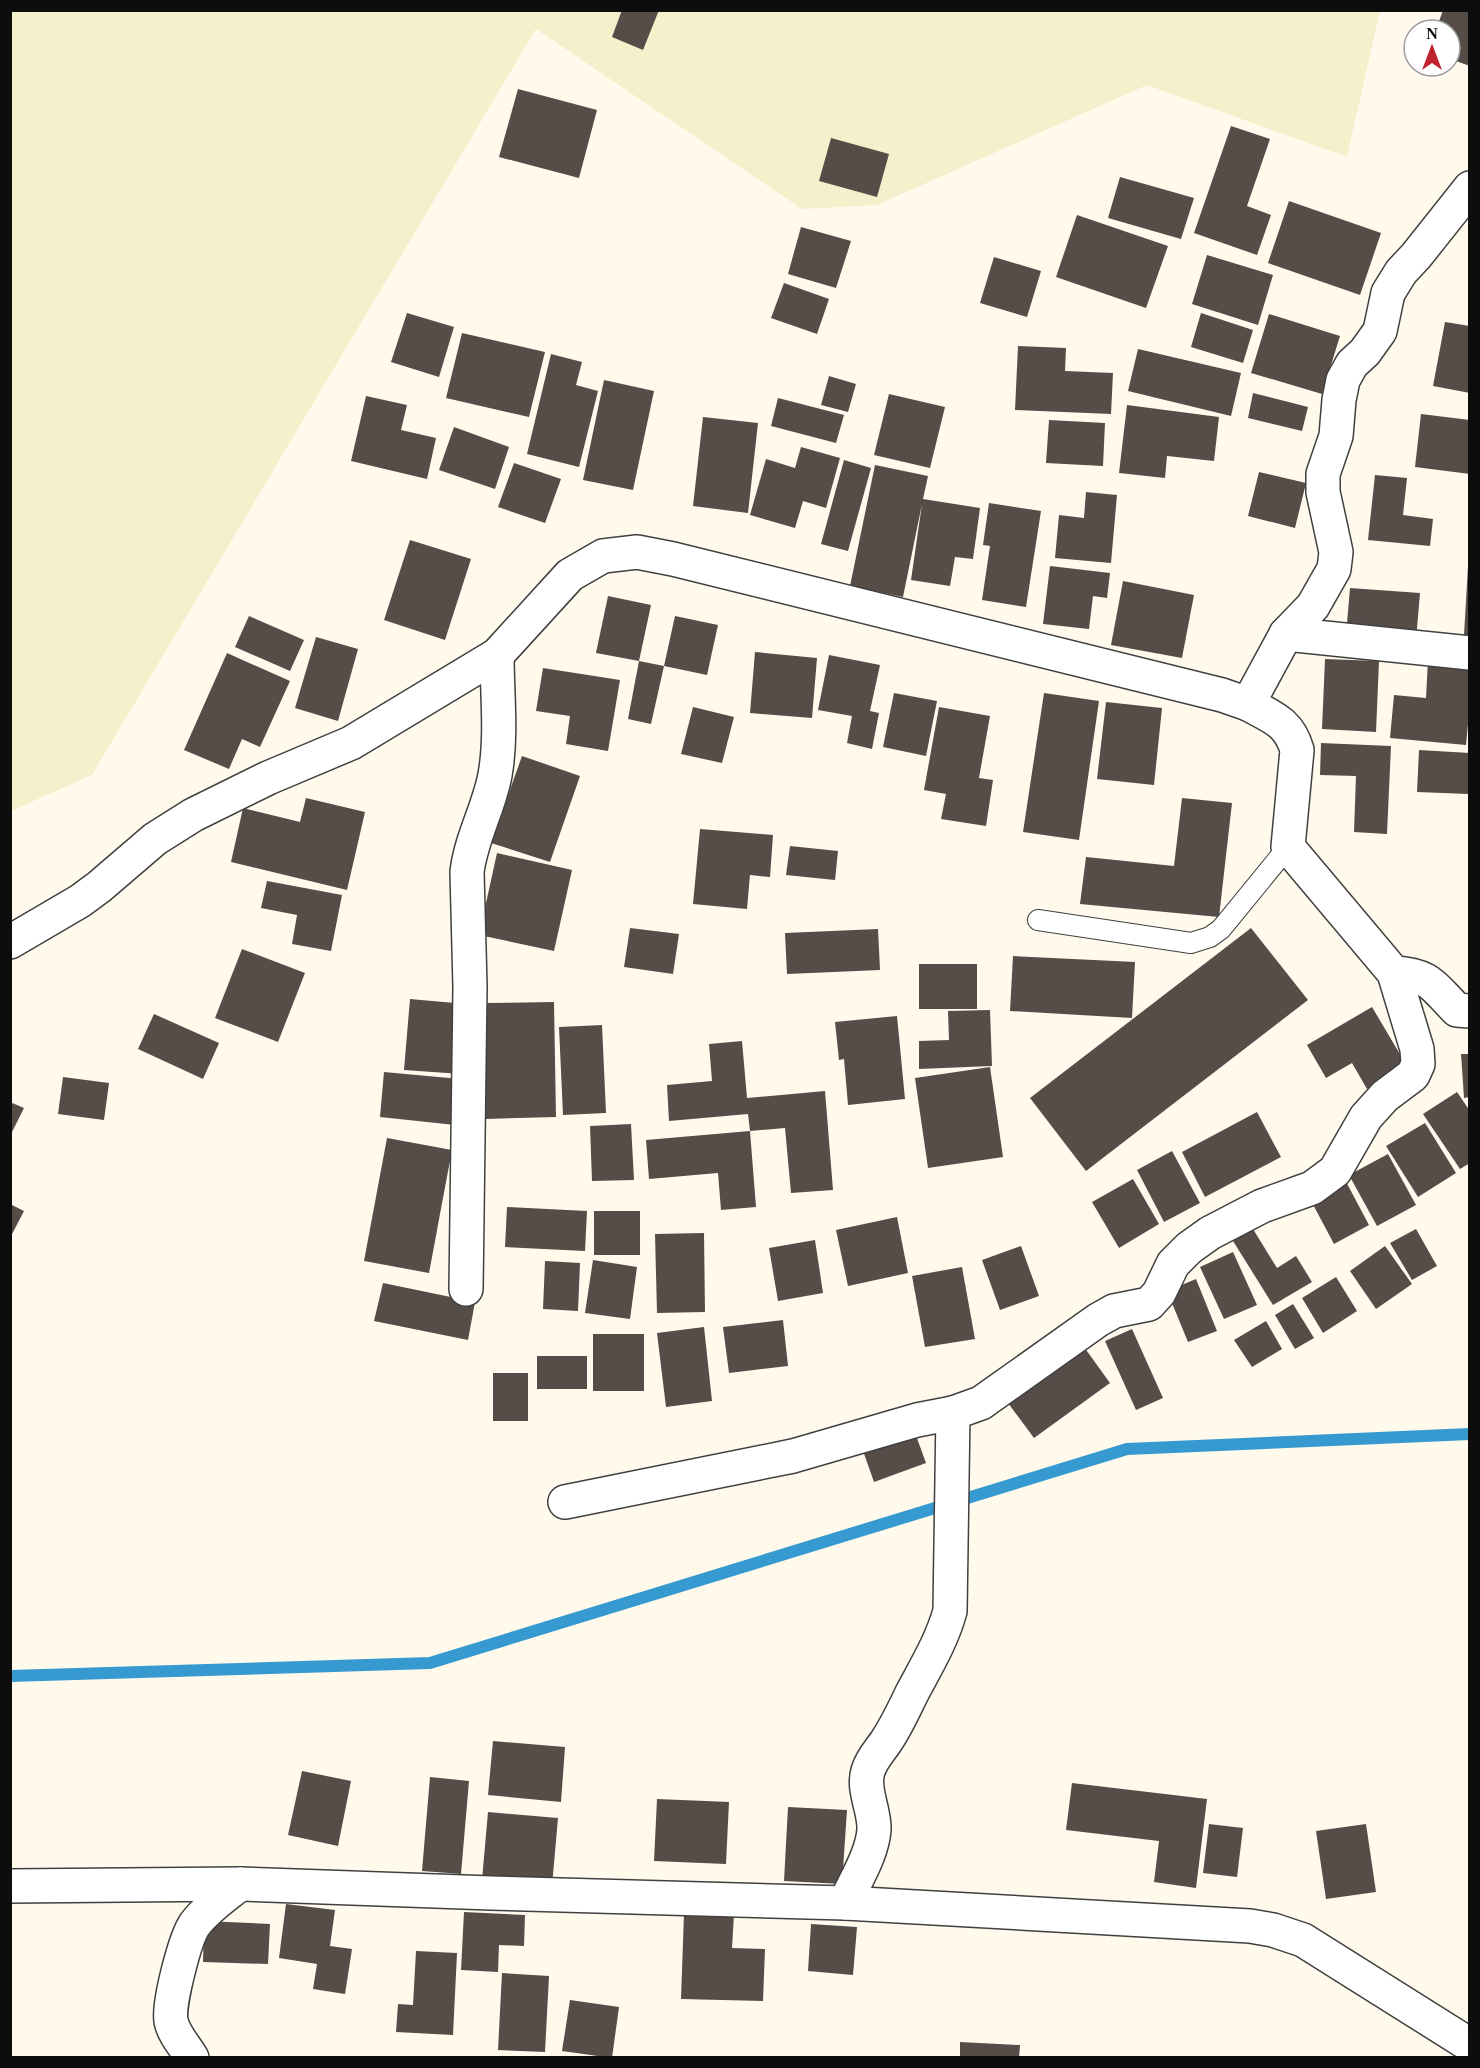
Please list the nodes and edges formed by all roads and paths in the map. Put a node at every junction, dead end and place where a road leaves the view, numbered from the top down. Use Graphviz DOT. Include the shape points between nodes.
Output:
graph roads {
  1 [pos="1470,188"];
  2 [pos="1286,634"];
  3 [pos="1470,653"];
  4 [pos="496,655"];
  5 [pos="1248,704"];
  6 [pos="1288,847"];
  7 [pos="1038,920"];
  8 [pos="10,942"];
  9 [pos="1394,973"];
  10 [pos="1470,1011"];
  11 [pos="466,1289"];
  12 [pos="953,1413"];
  13 [pos="565,1503"];
  14 [pos="240,1884"];
  15 [pos="10,1886"];
  16 [pos="845,1903"];
  17 [pos="1470,2045"];
  18 [pos="192,2058"];
  1 -- 2 [label="street" via="1401,272 1388,293 1380,331 1343,380 1336,436 1323,474 1336,552 1334,569 1313,606"];
  2 -- 3 [label="street"];
  2 -- 5 [label="street"];
  4 -- 5 [label="street" via="570,575 603,556 637,552"];
  4 -- 8 [label="street" via="351,743 268,777 193,816 155,839 80,901"];
  4 -- 11 [label="street" via="498,754 467,872 470,998"];
  5 -- 6 [label="street" via="1280,722 1293,736 1297,750"];
  6 -- 7 [label="lane" via="1221,929 1191,943"];
  6 -- 9 [label="street"];
  9 -- 10 [label="street" via="1422,978 1437,987 1456,1010"];
  9 -- 12 [label="street" via="1418,1064 1413,1075 1366,1117 1335,1171 1312,1188 1262,1206 1210,1233 1173,1264 1149,1304 1114,1311 981,1403"];
  12 -- 13 [label="street" via="793,1456"];
  12 -- 16 [label="street" via="950,1611 945,1628 867,1774 874,1832"];
  14 -- 15 [label="street"];
  14 -- 16 [label="street"];
  14 -- 18 [label="street" via="204,1914 187,1939 171,2019"];
  16 -- 17 [label="street" via="1273,1930 1303,1940"];
}
